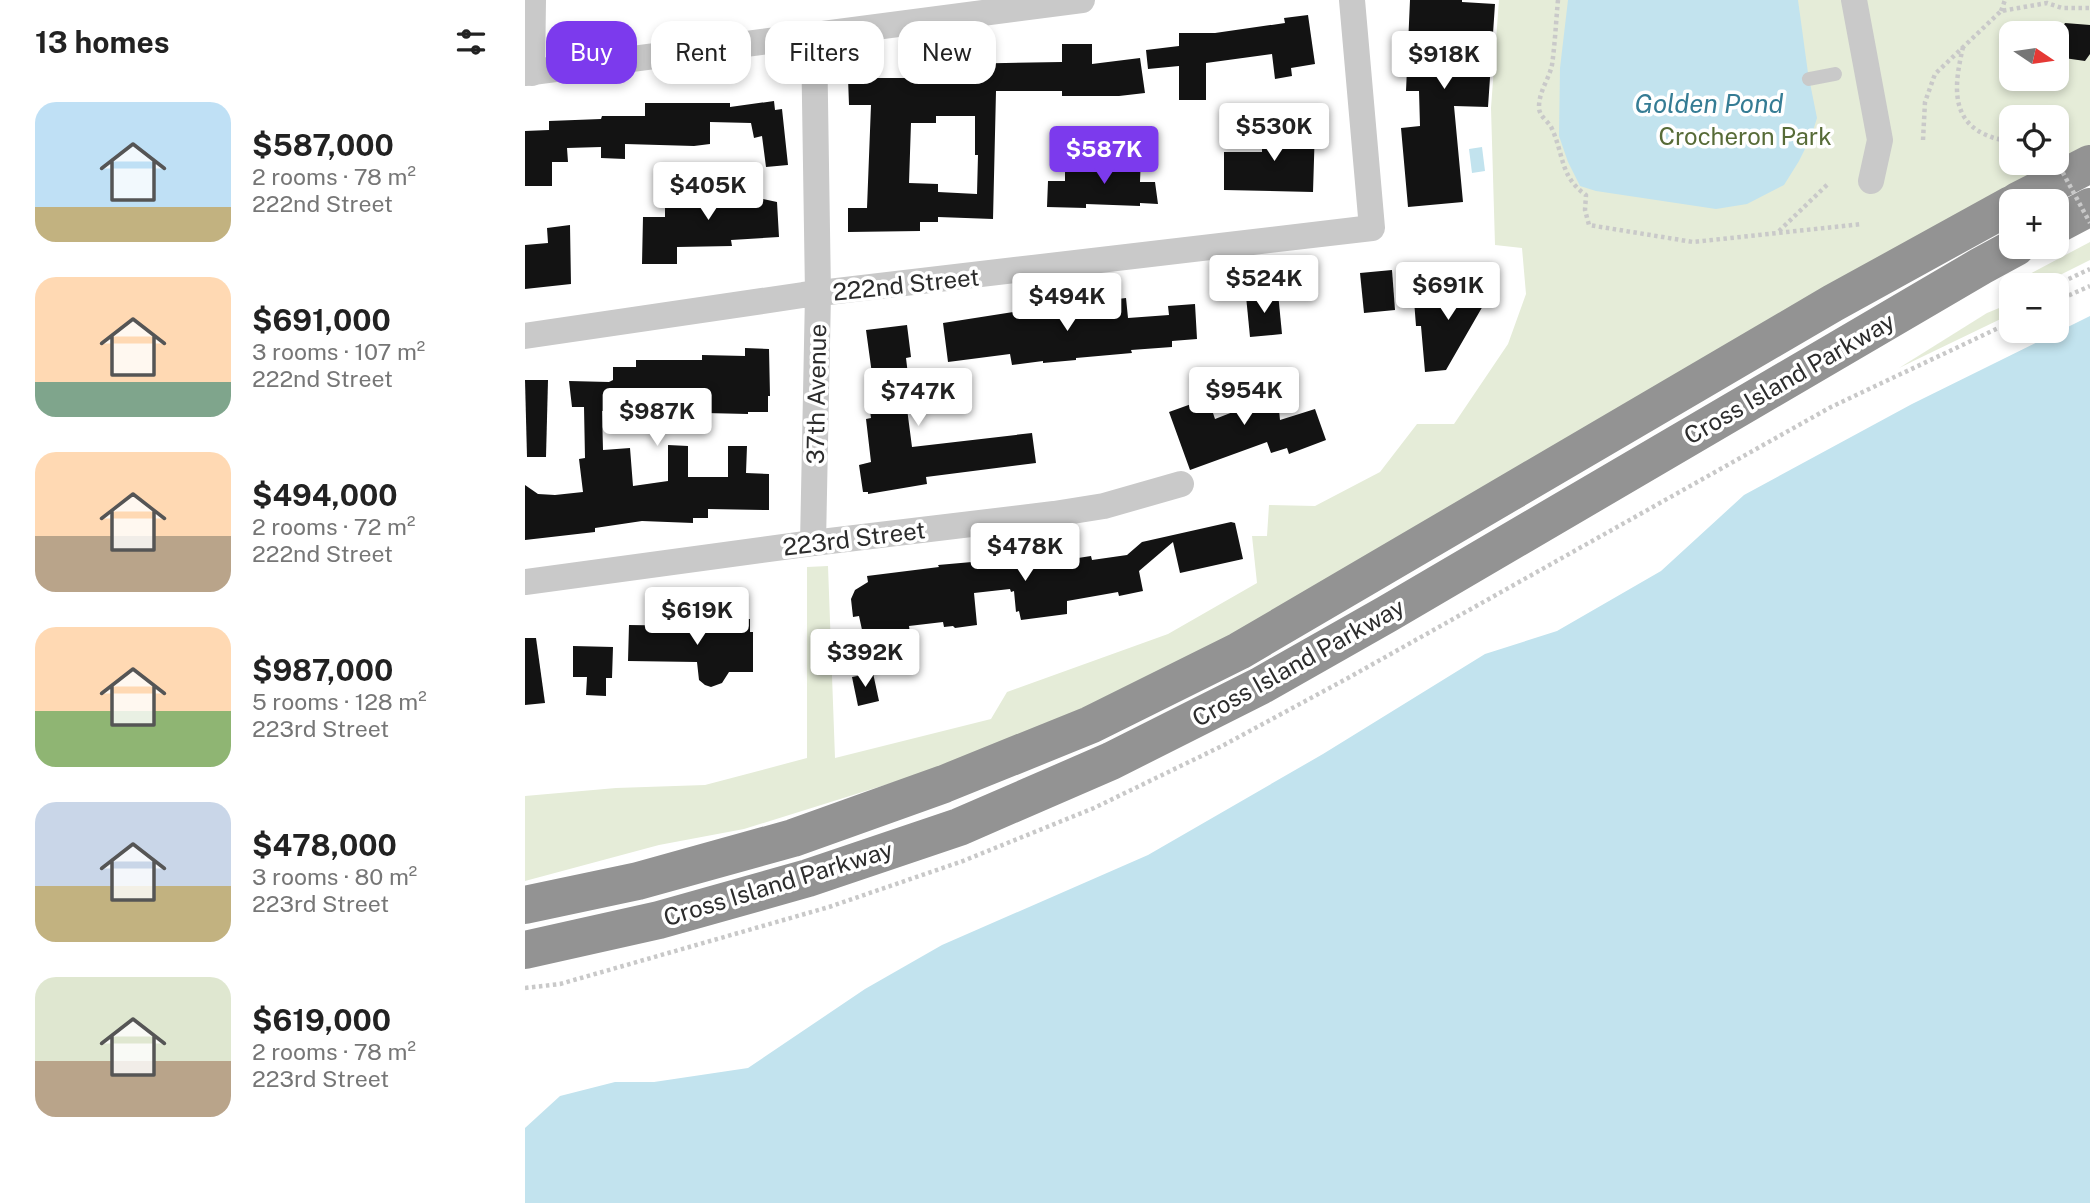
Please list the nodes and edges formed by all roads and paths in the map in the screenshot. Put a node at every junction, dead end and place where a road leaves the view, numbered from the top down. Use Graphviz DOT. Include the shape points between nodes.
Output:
graph roads {
  1 [pos="533,0"];
  2 [pos="1082,0"];
  3 [pos="1352,0"];
  4 [pos="1558,0"];
  5 [pos="1854,0"];
  6 [pos="2005,0"];
  7 [pos="2045,2"];
  8 [pos="2090,8"];
  9 [pos="2001,11"];
  10 [pos="884,27"];
  11 [pos="765,42"];
  12 [pos="1963,46"];
  13 [pos="528,73"];
  14 [pos="1835,74"];
  15 [pos="1809,79"];
  16 [pos="815,84"];
  17 [pos="1999,138"];
  18 [pos="1923,140"];
  19 [pos="2090,164"];
  20 [pos="2064,175"];
  21 [pos="1871,181"];
  22 [pos="1829,183"];
  23 [pos="2041,189"];
  24 [pos="2090,207"];
  25 [pos="1999,212"];
  26 [pos="2069,218"];
  27 [pos="1862,223"];
  28 [pos="2090,223"];
  29 [pos="1778,232"];
  30 [pos="1999,257"];
  31 [pos="2090,269"];
  32 [pos="2069,279"];
  33 [pos="2090,286"];
  34 [pos="818,293"];
  35 [pos="2069,295"];
  36 [pos="525,336"];
  37 [pos="1181,484"];
  38 [pos="813,542"];
  39 [pos="525,582"];
  40 [pos="525,905"];
  41 [pos="525,950"];
  1 -- 13 [label="street"];
  2 -- 10 [label="street"];
  3 -- 34 [label="street, 222nd Street" via="1372,228"];
  4 -- 29 [label="path" via="1552,68 1539,109 1552,127 1567,177 1586,195 1589,225 1693,242"];
  5 -- 21 [label="street" via="1880,140"];
  6 -- 9 [label="path"];
  7 -- 8 [label="path" via="2062,8"];
  7 -- 9 [label="path"];
  9 -- 12 [label="path"];
  11 -- 13 [label="street"];
  12 -- 17 [label="path" via="1956,78 1960,111 1969,125"];
  12 -- 18 [label="path" via="1935,74 1925,102"];
  14 -- 15 [label="lane"];
  16 -- 34 [label="street, 37th Avenue"];
  19 -- 23 [label="highway"];
  20 -- 28 [label="path, bridge"];
  22 -- 29 [label="path"];
  24 -- 26 [label="highway"];
  25 -- 40 [label="highway, Cross Island Parkway" via="1833,303 1239,651 1090,725 944,785 793,838 638,881"];
  27 -- 29 [label="path"];
  30 -- 41 [label="highway, Cross Island Parkway" via="1387,614 1260,686 1111,761 959,827 808,878 659,920"];
  31 -- 32 [label="path"];
  33 -- 35 [label="path"];
  34 -- 36 [label="street, 222nd Street"];
  34 -- 38 [label="street, 37th Avenue"];
  37 -- 38 [label="street, 223rd Street" via="1104,506 1054,514"];
  38 -- 39 [label="street, 223rd Street"];
}
